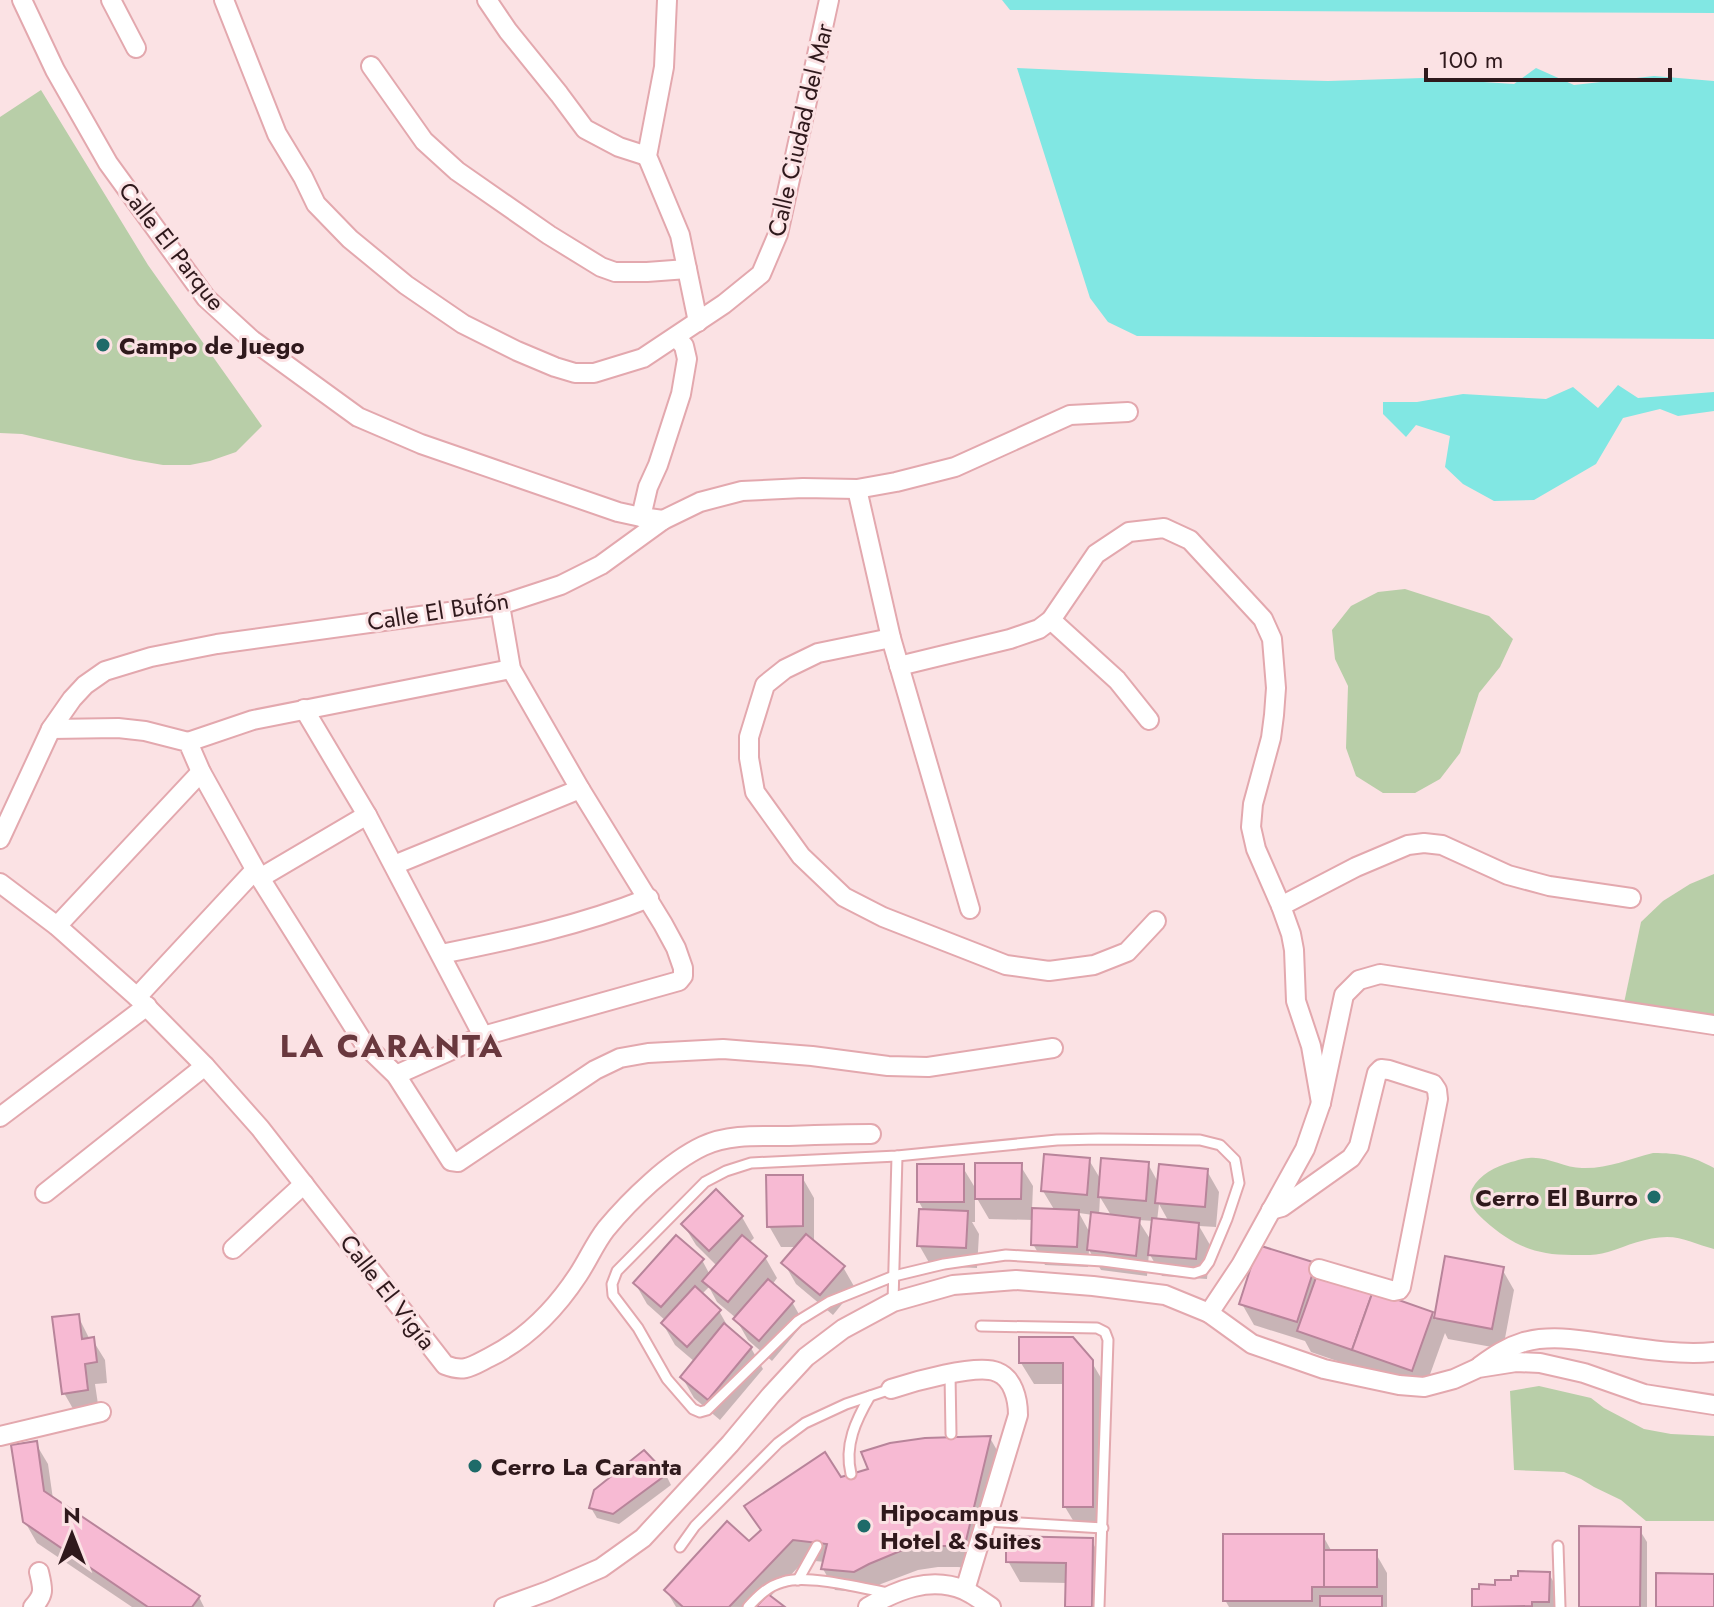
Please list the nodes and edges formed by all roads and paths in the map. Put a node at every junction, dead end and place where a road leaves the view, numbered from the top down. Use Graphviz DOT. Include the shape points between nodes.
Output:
graph roads {
  1 [pos="22,0"];
  2 [pos="111,0"];
  3 [pos="224,0"];
  4 [pos="487,0"];
  5 [pos="667,0"];
  6 [pos="829,0"];
  7 [pos="136,48"];
  8 [pos="371,66"];
  9 [pos="647,156"];
  10 [pos="687,269"];
  11 [pos="698,322"];
  12 [pos="676,337"];
  13 [pos="1128,412"];
  14 [pos="857,489"];
  15 [pos="641,517"];
  16 [pos="663,520"];
  17 [pos="500,605"];
  18 [pos="1051,620"];
  19 [pos="891,638"];
  20 [pos="899,666"];
  21 [pos="511,669"];
  22 [pos="304,709"];
  23 [pos="1149,720"];
  24 [pos="51,729"];
  25 [pos="188,742"];
  26 [pos="201,772"];
  27 [pos="580,789"];
  28 [pos="367,815"];
  29 [pos="0,839"];
  30 [pos="394,865"];
  31 [pos="257,874"];
  32 [pos="0,883"];
  33 [pos="649,898"];
  34 [pos="1631,898"];
  35 [pos="1281,906"];
  36 [pos="970,909"];
  37 [pos="1156,921"];
  38 [pos="57,926"];
  39 [pos="441,954"];
  40 [pos="142,1001"];
  41 [pos="1714,1025"];
  42 [pos="483,1036"];
  43 [pos="1053,1048"];
  44 [pos="205,1066"];
  45 [pos="396,1075"];
  46 [pos="1321,1103"];
  47 [pos="0,1117"];
  48 [pos="871,1134"];
  49 [pos="897,1156"];
  50 [pos="304,1184"];
  51 [pos="45,1193"];
  52 [pos="1271,1210"];
  53 [pos="233,1249"];
  54 [pos="1319,1269"];
  55 [pos="894,1276"];
  56 [pos="893,1302"];
  57 [pos="1209,1313"];
  58 [pos="981,1326"];
  59 [pos="1714,1352"];
  60 [pos="1478,1368"];
  61 [pos="950,1374"];
  62 [pos="891,1389"];
  63 [pos="870,1396"];
  64 [pos="1714,1405"];
  65 [pos="101,1412"];
  66 [pos="951,1434"];
  67 [pos="0,1436"];
  68 [pos="851,1474"];
  69 [pos="987,1521"];
  70 [pos="1103,1528"];
  71 [pos="817,1546"];
  72 [pos="1558,1546"];
  73 [pos="680,1547"];
  74 [pos="39,1572"];
  75 [pos="798,1580"];
  76 [pos="965,1590"];
  77 [pos="891,1594"];
  78 [pos="33,1607"];
  79 [pos="504,1607"];
  80 [pos="748,1607"];
  81 [pos="868,1607"];
  82 [pos="991,1607"];
  83 [pos="1099,1607"];
  84 [pos="1560,1607"];
  1 -- 15 [label="street, Calle El Parque" via="108,163 206,298 252,340 358,417 421,444"];
  2 -- 7 [label="street"];
  3 -- 12 [label="street, Calle Ciudad del Mar" via="277,134 316,204 406,285 463,324 575,373 594,373 643,358"];
  4 -- 9 [label="street" via="585,129"];
  5 -- 9 [label="street" via="664,67"];
  6 -- 11 [label="street, Calle Ciudad del Mar" via="778,234 761,274"];
  8 -- 10 [label="street" via="424,141 457,171 549,235 615,272"];
  9 -- 10 [label="street" via="680,235"];
  10 -- 11 [label="street"];
  11 -- 12 [label="street, Calle Ciudad del Mar"];
  12 -- 15 [label="street" via="687,359 681,394"];
  13 -- 14 [label="street, Calle El Bufón" via="1070,415 955,467"];
  14 -- 16 [label="street, Calle El Bufón" via="742,491 700,502"];
  14 -- 19 [label="street"];
  15 -- 16 [label="street, Calle El Parque"];
  16 -- 17 [label="street, Calle El Bufón" via="601,565"];
  17 -- 21 [label="street"];
  17 -- 24 [label="street, Calle El Bufón" via="217,644 127,663 85,685"];
  18 -- 20 [label="street" via="1010,639"];
  18 -- 23 [label="street" via="1117,680"];
  18 -- 35 [label="street" via="1096,554 1129,532 1164,528 1190,540 1263,619 1272,639 1276,688 1251,827"];
  19 -- 20 [label="street"];
  19 -- 37 [label="street" via="818,653 765,685 749,737 755,792 801,856 844,897 1006,965 1049,971 1094,965 1127,952"];
  20 -- 36 [label="street"];
  21 -- 22 [label="street"];
  21 -- 27 [label="street"];
  22 -- 25 [label="street"];
  22 -- 28 [label="street"];
  24 -- 25 [label="street" via="118,728"];
  24 -- 29 [label="street, Calle El Bufón"];
  25 -- 26 [label="street"];
  26 -- 31 [label="street"];
  26 -- 38 [label="street"];
  27 -- 30 [label="street"];
  27 -- 33 [label="street"];
  28 -- 30 [label="street"];
  28 -- 31 [label="street"];
  30 -- 39 [label="street"];
  31 -- 40 [label="street"];
  31 -- 45 [label="street" via="365,1045"];
  32 -- 38 [label="street, Calle El Vigía"];
  33 -- 39 [label="street" via="532,936"];
  33 -- 42 [label="street" via="676,948 683,968 679,981"];
  34 -- 35 [label="street" via="1549,886 1424,843 1356,867"];
  35 -- 46 [label="street" via="1291,934 1296,1001"];
  38 -- 40 [label="street, Calle El Vigía"];
  39 -- 42 [label="street"];
  40 -- 44 [label="street, Calle El Vigía"];
  40 -- 47 [label="street"];
  41 -- 46 [label="street" via="1380,974 1359,980 1344,995"];
  42 -- 45 [label="street"];
  43 -- 45 [label="street" via="928,1067 723,1049 620,1058 454,1163"];
  44 -- 50 [label="street, Calle El Vigía"];
  44 -- 51 [label="street"];
  46 -- 52 [label="street" via="1305,1149"];
  48 -- 50 [label="street, Calle El Vigía" via="735,1138 705,1145 630,1202 530,1332 457,1370 445,1365"];
  49 -- 55 [label="lane"];
  49 -- 55 [label="lane" via="751,1163 726,1171 705,1182 617,1271 612,1284 613,1295 667,1379 700,1412 798,1321 829,1302"];
  49 -- 55 [label="lane" via="1057,1140 1200,1140 1220,1145 1235,1160 1239,1183 1209,1262 1194,1273 1006,1255"];
  50 -- 53 [label="street"];
  52 -- 54 [label="street" via="1351,1158 1381,1069 1433,1084 1438,1099 1401,1287 1394,1291"];
  52 -- 57 [label="street"];
  55 -- 56 [label="lane"];
  56 -- 57 [label="street" via="953,1285 1016,1280 1165,1295"];
  56 -- 79 [label="street" via="806,1357 643,1538 601,1568"];
  57 -- 60 [label="street" via="1252,1344 1324,1369 1399,1385 1424,1387"];
  58 -- 70 [label="lane" via="1105,1332"];
  59 -- 60 [label="street" via="1542,1339 1505,1349"];
  60 -- 64 [label="street" via="1540,1363 1644,1394"];
  61 -- 62 [label="street"];
  61 -- 66 [label="lane"];
  61 -- 69 [label="street" via="997,1372 1017,1395 1018,1415"];
  62 -- 63 [label="lane"];
  63 -- 68 [label="lane" via="853,1433"];
  63 -- 73 [label="lane" via="805,1423 778,1443"];
  65 -- 67 [label="street"];
  69 -- 70 [label="lane"];
  69 -- 76 [label="street"];
  70 -- 83 [label="lane"];
  71 -- 75 [label="lane"];
  72 -- 84 [label="lane"];
  74 -- 78 [label="street" via="41,1597"];
  75 -- 77 [label="lane"];
  75 -- 80 [label="lane" via="769,1588"];
  76 -- 77 [label="street" via="916,1585"];
  76 -- 82 [label="street"];
  77 -- 81 [label="street"];
}
